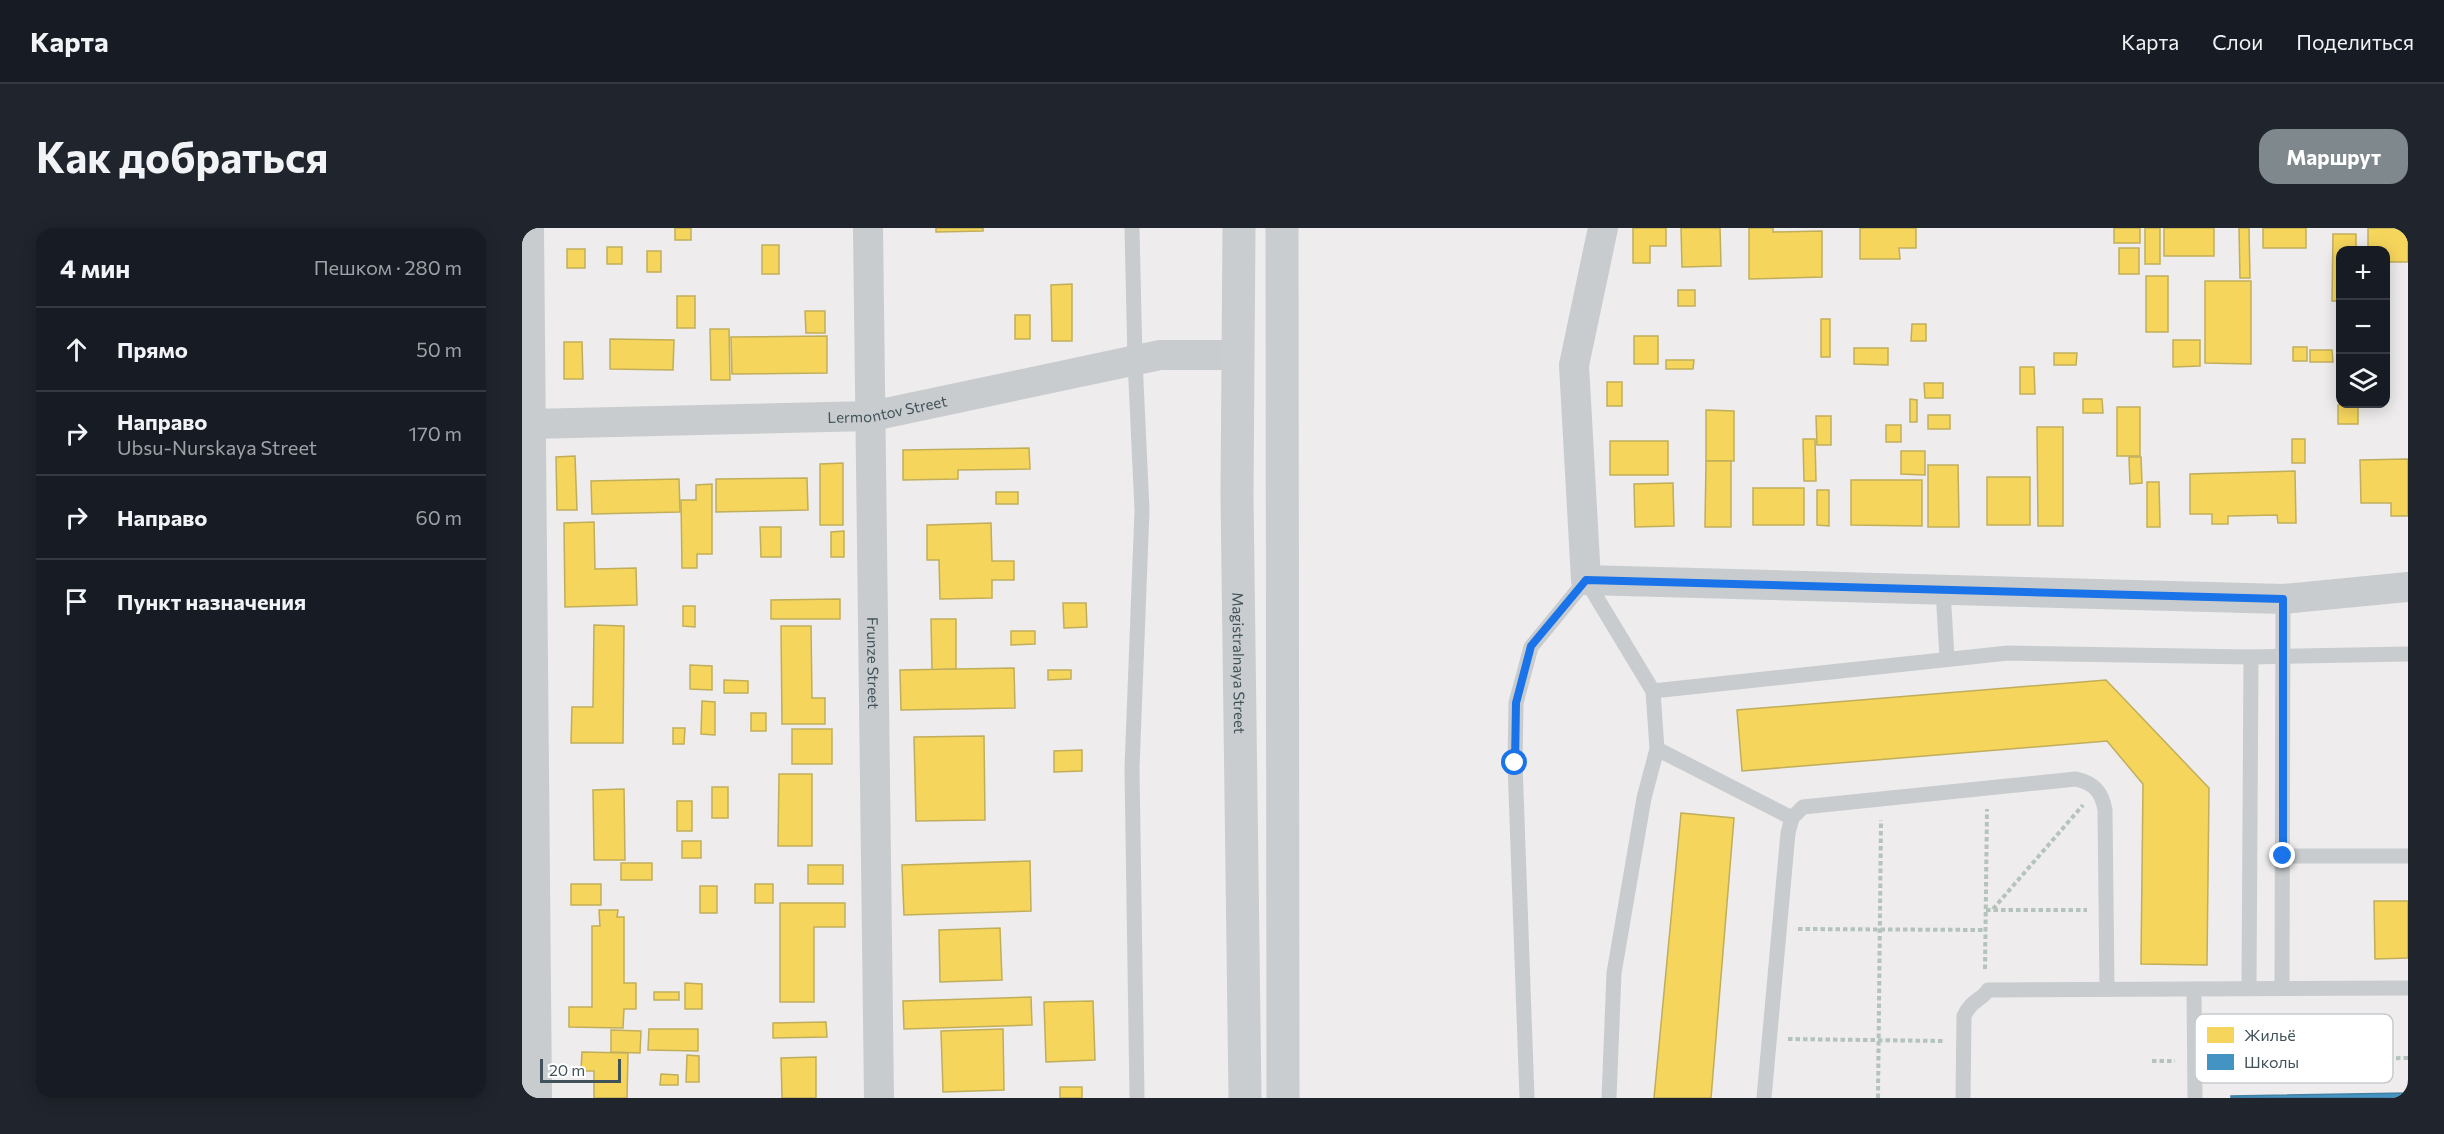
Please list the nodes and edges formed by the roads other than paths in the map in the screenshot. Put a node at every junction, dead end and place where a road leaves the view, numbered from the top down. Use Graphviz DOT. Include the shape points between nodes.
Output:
graph roads {
  1 [pos="529,228"];
  2 [pos="868,228"];
  3 [pos="1132,228"];
  4 [pos="1239,228"];
  5 [pos="1282,228"];
  6 [pos="1604,228"];
  7 [pos="526,353"];
  8 [pos="1239,355"];
  9 [pos="1135,360"];
  10 [pos="872,416"];
  11 [pos="530,424"];
  12 [pos="1586,580"];
  13 [pos="2408,587"];
  14 [pos="1943,590"];
  15 [pos="2283,599"];
  16 [pos="2408,654"];
  17 [pos="2251,657"];
  18 [pos="2285,657"];
  19 [pos="1947,658"];
  20 [pos="1653,691"];
  21 [pos="1657,749"];
  22 [pos="1792,818"];
  23 [pos="2283,856"];
  24 [pos="2408,856"];
  25 [pos="2249,988"];
  26 [pos="2282,988"];
  27 [pos="2408,988"];
  28 [pos="2107,989"];
  29 [pos="2194,989"];
  30 [pos="537,1098"];
  31 [pos="879,1098"];
  32 [pos="1137,1098"];
  33 [pos="1245,1098"];
  34 [pos="1283,1098"];
  35 [pos="1527,1098"];
  36 [pos="1609,1098"];
  37 [pos="1764,1098"];
  38 [pos="1963,1098"];
  39 [pos="2195,1098"];
  1 -- 7 [label="street"];
  2 -- 10 [label="street, Frunze Street"];
  3 -- 9 [label="lane"];
  4 -- 8 [label="main road, Magistralnaya Street"];
  5 -- 34 [label="main road"];
  6 -- 12 [label="street" via="1574,365"];
  7 -- 11 [label="street"];
  8 -- 9 [label="street, Lermontov Street" via="1160,355"];
  8 -- 33 [label="main road, Magistralnaya Street"];
  9 -- 10 [label="street, Lermontov Street"];
  9 -- 32 [label="lane" via="1142,510 1132,768"];
  10 -- 11 [label="street, Lermontov Street"];
  10 -- 31 [label="street, Frunze Street"];
  11 -- 30 [label="street"];
  12 -- 14 [label="street"];
  12 -- 20 [label="lane"];
  12 -- 35 [label="lane" via="1531,646 1516,703"];
  13 -- 15 [label="street"];
  14 -- 15 [label="street"];
  14 -- 19 [label="lane"];
  15 -- 18 [label="lane"];
  16 -- 18 [label="lane"];
  17 -- 18 [label="lane"];
  17 -- 19 [label="lane" via="2008,653"];
  17 -- 25 [label="lane"];
  18 -- 23 [label="lane"];
  19 -- 20 [label="lane"];
  20 -- 21 [label="lane"];
  21 -- 22 [label="lane"];
  21 -- 36 [label="lane" via="1644,798 1614,973"];
  22 -- 28 [label="lane" via="1803,807 2076,779 2088,782 2097,788 2105,810"];
  22 -- 37 [label="lane"];
  23 -- 24 [label="lane"];
  23 -- 26 [label="lane"];
  25 -- 26 [label="lane"];
  25 -- 29 [label="lane"];
  26 -- 27 [label="lane"];
  28 -- 29 [label="lane"];
  28 -- 38 [label="lane" via="1988,990 1974,1000 1964,1016"];
  29 -- 39 [label="lane"];
}
